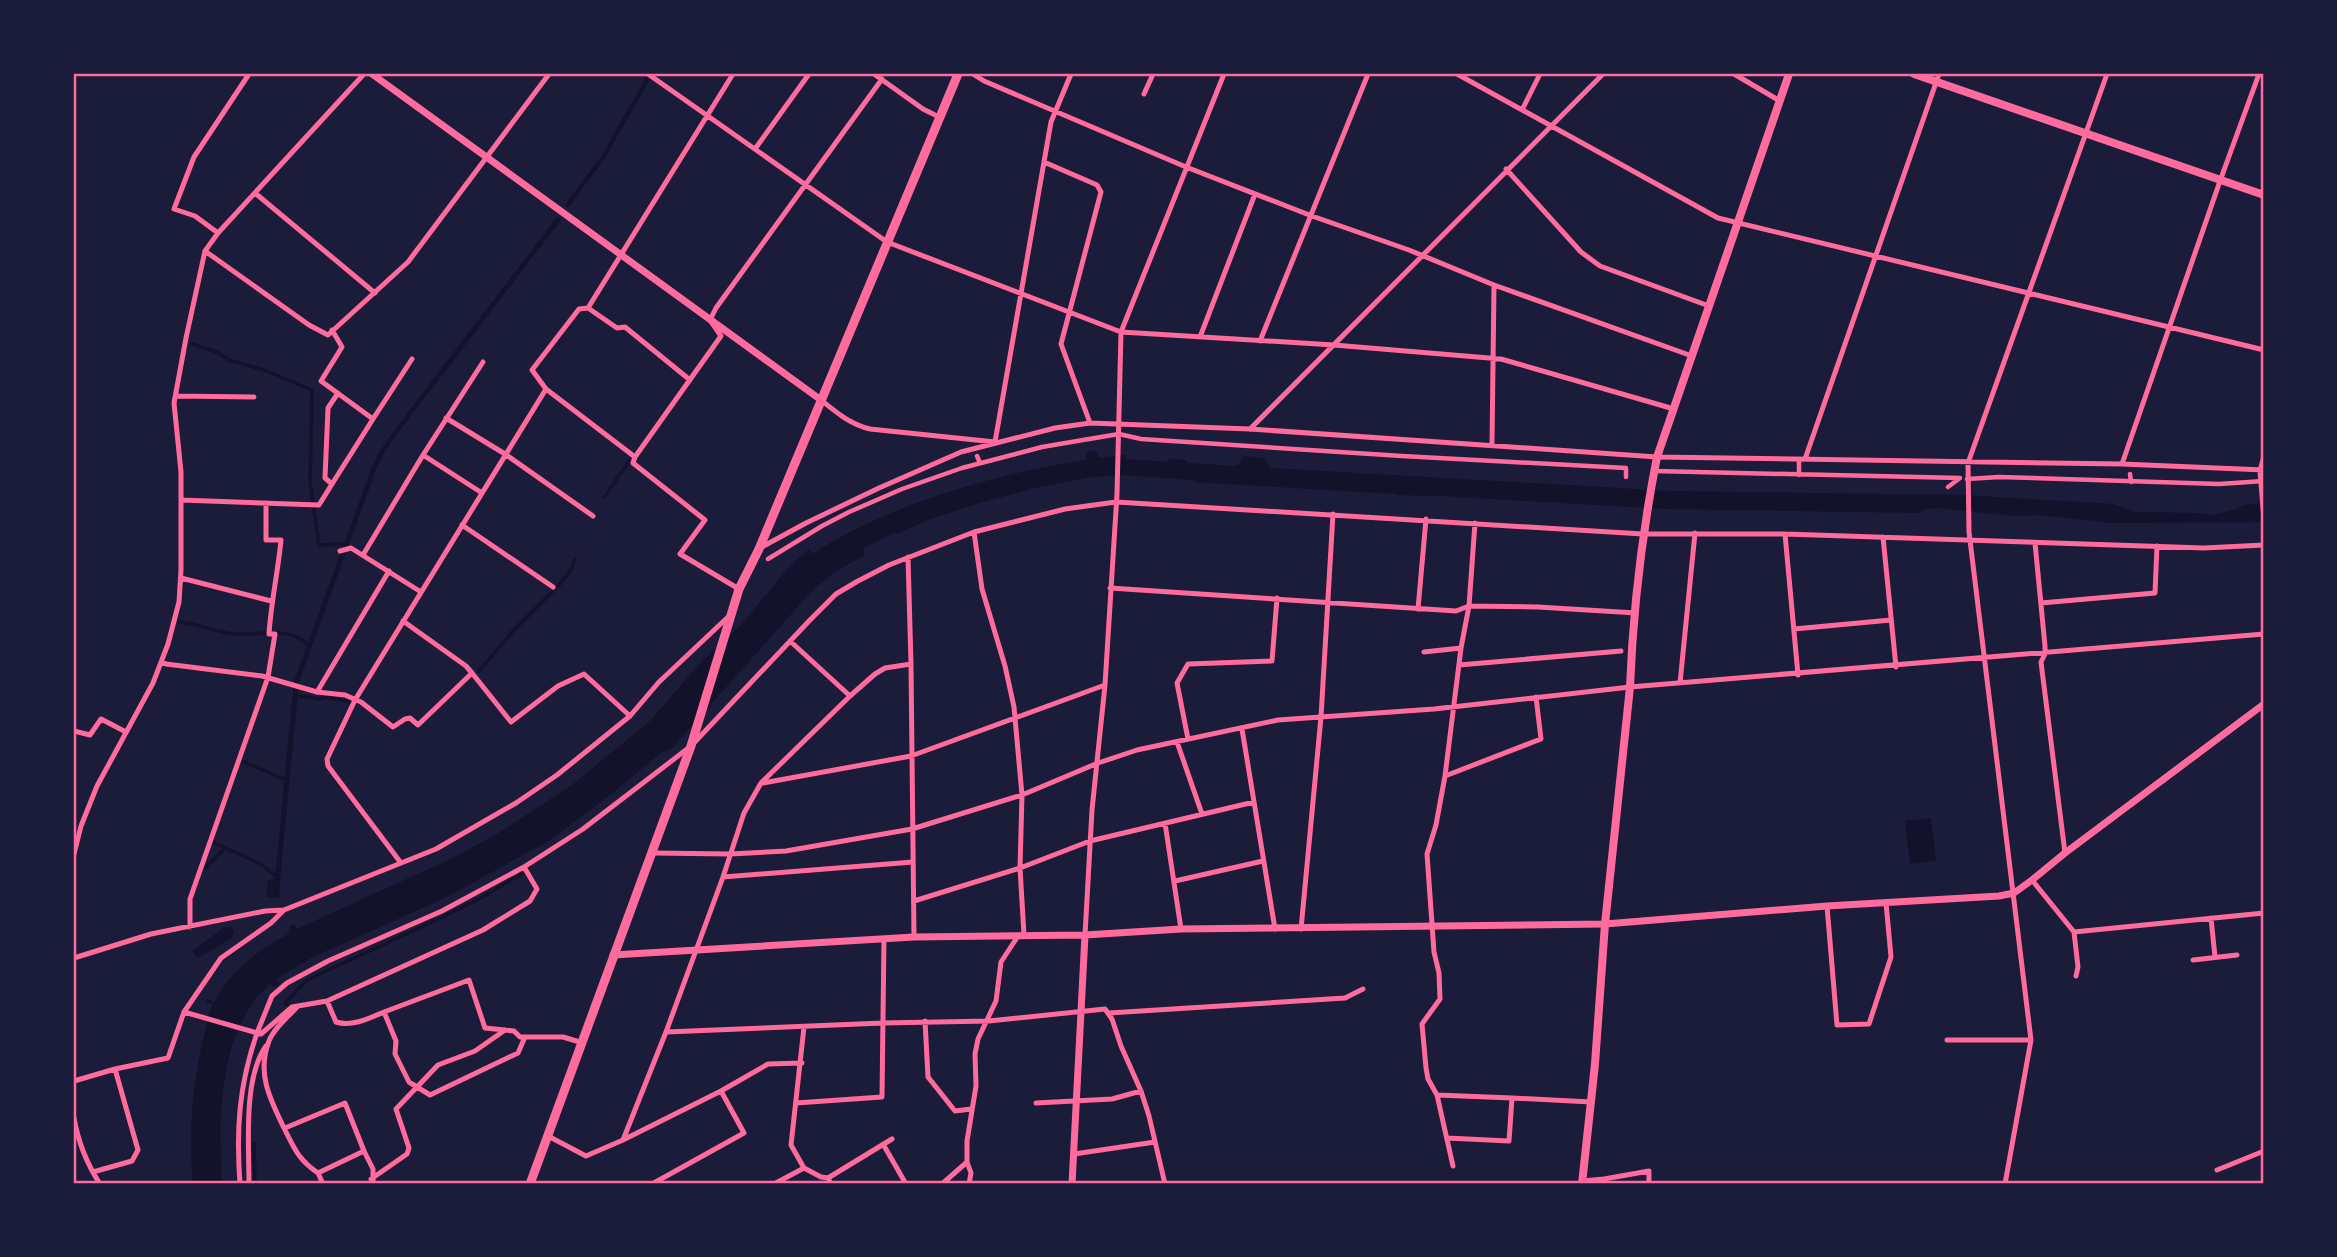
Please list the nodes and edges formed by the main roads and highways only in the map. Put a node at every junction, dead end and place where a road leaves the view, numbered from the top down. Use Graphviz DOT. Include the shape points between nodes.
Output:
graph roads {
  1 [pos="958,74"];
  2 [pos="1788,74"];
  3 [pos="1914,74"];
  4 [pos="1937,77"];
  5 [pos="2263,195"];
  6 [pos="1582,1182"];
  7 [pos="530,1184"];
  1 -- 7 [label="highway" via="739,589 691,746"];
  2 -- 6 [label="main road" via="1652,475"];
  3 -- 4 [label="main road"];
  4 -- 5 [label="main road"];
}
